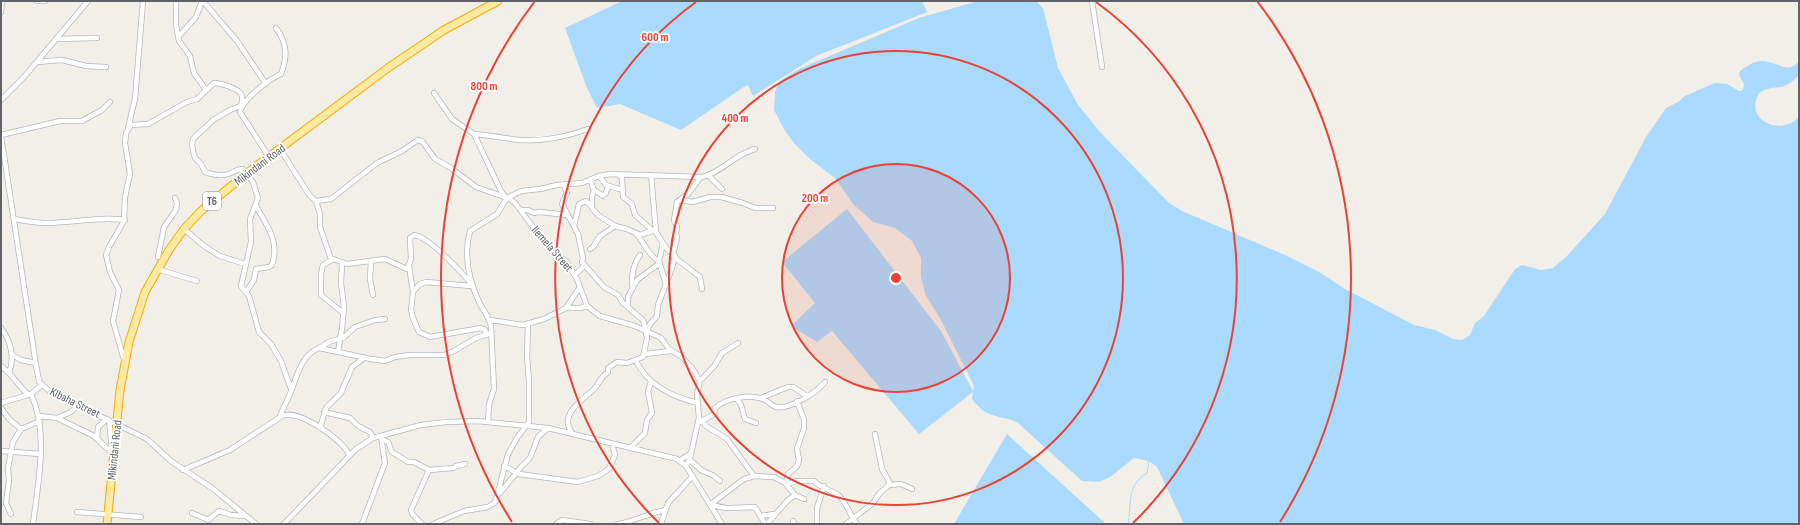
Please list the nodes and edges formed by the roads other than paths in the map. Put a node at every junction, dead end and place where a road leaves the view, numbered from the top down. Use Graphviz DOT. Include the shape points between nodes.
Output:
graph roads {
  1 [pos="2,1"];
  2 [pos="37,1"];
  3 [pos="45,1"];
  4 [pos="88,1"];
  5 [pos="143,1"];
  6 [pos="176,1"];
  7 [pos="498,1"];
  8 [pos="1092,1"];
  9 [pos="204,2"];
  10 [pos="1,12"];
  11 [pos="276,28"];
  12 [pos="179,36"];
  13 [pos="97,38"];
  14 [pos="56,39"];
  15 [pos="37,62"];
  16 [pos="106,67"];
  17 [pos="1102,67"];
  18 [pos="266,84"];
  19 [pos="206,90"];
  20 [pos="434,92"];
  21 [pos="1,100"];
  22 [pos="110,102"];
  23 [pos="241,107"];
  24 [pos="128,128"];
  25 [pos="588,129"];
  26 [pos="474,134"];
  27 [pos="1,136"];
  28 [pos="1,143"];
  29 [pos="280,149"];
  30 [pos="755,149"];
  31 [pos="269,157"];
  32 [pos="247,173"];
  33 [pos="618,175"];
  34 [pos="651,175"];
  35 [pos="599,176"];
  36 [pos="709,176"];
  37 [pos="701,177"];
  38 [pos="591,179"];
  39 [pos="564,185"];
  40 [pos="608,186"];
  41 [pos="619,189"];
  42 [pos="722,189"];
  43 [pos="594,190"];
  44 [pos="175,198"];
  45 [pos="506,198"];
  46 [pos="680,200"];
  47 [pos="316,201"];
  48 [pos="256,206"];
  49 [pos="591,206"];
  50 [pos="772,208"];
  51 [pos="521,210"];
  52 [pos="567,214"];
  53 [pos="14,219"];
  54 [pos="125,220"];
  55 [pos="574,226"];
  56 [pos="615,226"];
  57 [pos="184,228"];
  58 [pos="654,230"];
  59 [pos="636,234"];
  60 [pos="663,244"];
  61 [pos="590,249"];
  62 [pos="640,255"];
  63 [pos="674,255"];
  64 [pos="158,257"];
  65 [pos="331,259"];
  66 [pos="371,260"];
  67 [pos="342,263"];
  68 [pos="660,263"];
  69 [pos="245,264"];
  70 [pos="409,266"];
  71 [pos="584,266"];
  72 [pos="157,269"];
  73 [pos="575,275"];
  74 [pos="198,281"];
  75 [pos="471,284"];
  76 [pos="666,285"];
  77 [pos="580,287"];
  78 [pos="633,288"];
  79 [pos="702,289"];
  80 [pos="246,292"];
  81 [pos="413,292"];
  82 [pos="373,296"];
  83 [pos="587,306"];
  84 [pos="628,306"];
  85 [pos="566,308"];
  86 [pos="342,312"];
  87 [pos="386,319"];
  88 [pos="490,320"];
  89 [pos="528,324"];
  90 [pos="1,328"];
  91 [pos="647,331"];
  92 [pos="489,334"];
  93 [pos="340,339"];
  94 [pos="738,343"];
  95 [pos="320,348"];
  96 [pos="671,351"];
  97 [pos="338,352"];
  98 [pos="645,354"];
  99 [pos="12,355"];
  100 [pos="364,358"];
  101 [pos="124,360"];
  102 [pos="636,361"];
  103 [pos="35,363"];
  104 [pos="1,366"];
  105 [pos="9,373"];
  106 [pos="700,381"];
  107 [pos="651,382"];
  108 [pos="825,382"];
  109 [pos="42,385"];
  110 [pos="291,389"];
  111 [pos="29,394"];
  112 [pos="807,396"];
  113 [pos="761,398"];
  114 [pos="737,399"];
  115 [pos="797,401"];
  116 [pos="1,403"];
  117 [pos="698,404"];
  118 [pos="78,405"];
  119 [pos="1,408"];
  120 [pos="324,412"];
  121 [pos="39,416"];
  122 [pos="280,417"];
  123 [pos="58,418"];
  124 [pos="108,419"];
  125 [pos="40,421"];
  126 [pos="488,422"];
  127 [pos="700,423"];
  128 [pos="756,423"];
  129 [pos="118,424"];
  130 [pos="526,425"];
  131 [pos="320,428"];
  132 [pos="548,428"];
  133 [pos="21,429"];
  134 [pos="572,433"];
  135 [pos="874,434"];
  136 [pos="381,437"];
  137 [pos="373,438"];
  138 [pos="97,439"];
  139 [pos="612,444"];
  140 [pos="630,448"];
  141 [pos="1,451"];
  142 [pos="11,453"];
  143 [pos="40,454"];
  144 [pos="113,454"];
  145 [pos="691,454"];
  146 [pos="349,455"];
  147 [pos="689,459"];
  148 [pos="679,461"];
  149 [pos="465,464"];
  150 [pos="504,466"];
  151 [pos="686,466"];
  152 [pos="2,470"];
  153 [pos="183,470"];
  154 [pos="429,470"];
  155 [pos="8,473"];
  156 [pos="517,473"];
  157 [pos="755,476"];
  158 [pos="692,477"];
  159 [pos="720,481"];
  160 [pos="786,484"];
  161 [pos="891,485"];
  162 [pos="824,486"];
  163 [pos="912,489"];
  164 [pos="499,494"];
  165 [pos="795,495"];
  166 [pos="804,499"];
  167 [pos="3,503"];
  168 [pos="709,503"];
  169 [pos="666,510"];
  170 [pos="78,512"];
  171 [pos="192,513"];
  172 [pos="11,514"];
  173 [pos="108,514"];
  174 [pos="774,514"];
  175 [pos="245,516"];
  176 [pos="761,516"];
  177 [pos="141,517"];
  178 [pos="852,519"];
  179 [pos="33,524"];
  180 [pos="107,524"];
  181 [pos="256,524"];
  182 [pos="284,524"];
  183 [pos="362,524"];
  184 [pos="422,524"];
  185 [pos="433,524"];
  186 [pos="556,524"];
  187 [pos="590,524"];
  188 [pos="618,524"];
  189 [pos="661,524"];
  190 [pos="722,524"];
  191 [pos="766,524"];
  192 [pos="817,524"];
  193 [pos="846,524"];
  194 [pos="857,524"];
  1 -- 10 [label="street"];
  2 -- 3 [label="street"];
  4 -- 14 [label="street"];
  5 -- 24 [label="street" via="135,99"];
  6 -- 12 [label="street" via="176,25"];
  7 -- 29 [label="highway, Mikindani Road / T6" via="444,30 398,61"];
  8 -- 17 [label="street"];
  9 -- 12 [label="street" via="196,17"];
  9 -- 18 [label="street" via="236,41"];
  11 -- 18 [label="street" via="286,47 283,69 281,74"];
  12 -- 19 [label="street" via="180,42 190,56 195,76"];
  13 -- 14 [label="street"];
  14 -- 15 [label="street"];
  15 -- 16 [label="street" via="62,60 86,66"];
  15 -- 21 [label="street"];
  18 -- 23 [label="street"];
  19 -- 23 [label="street" via="216,83 237,90 242,96"];
  19 -- 24 [label="street" via="197,99 152,122"];
  20 -- 26 [label="street" via="452,119"];
  22 -- 27 [label="street" via="102,110 82,121 60,121"];
  23 -- 31 [label="street" via="240,112"];
  23 -- 32 [label="street" via="213,120 193,139 192,147 195,158 205,172 225,175 243,169"];
  24 -- 54 [label="street" via="125,143 130,174 125,197"];
  25 -- 26 [label="street" via="566,137 539,141"];
  26 -- 45 [label="street, Ilemela Street"];
  27 -- 28 [label="street, KIbaha Street"];
  28 -- 53 [label="street, KIbaha Street"];
  29 -- 31 [label="highway, Mikindani Road / T6"];
  29 -- 47 [label="street" via="310,196"];
  30 -- 36 [label="street" via="744,152"];
  31 -- 32 [label="highway, Mikindani Road / T6"];
  32 -- 48 [label="street" via="257,192"];
  32 -- 57 [label="highway, Mikindani Road / T6"];
  33 -- 34 [label="street"];
  33 -- 35 [label="street"];
  33 -- 58 [label="street" via="622,178 623,197 632,204 636,215"];
  34 -- 37 [label="street"];
  34 -- 58 [label="street"];
  35 -- 38 [label="street"];
  35 -- 40 [label="street"];
  36 -- 37 [label="street"];
  36 -- 42 [label="street"];
  37 -- 46 [label="street"];
  38 -- 39 [label="street"];
  38 -- 43 [label="street"];
  39 -- 45 [label="street" via="521,190"];
  39 -- 52 [label="street" via="567,193 562,204"];
  40 -- 41 [label="street"];
  40 -- 43 [label="street" via="604,196"];
  43 -- 49 [label="street"];
  44 -- 64 [label="street" via="176,210 164,228"];
  45 -- 47 [label="street" via="476,188 435,159 422,141 418,140 378,163 331,199"];
  45 -- 51 [label="street, Ilemela Street" via="513,201"];
  45 -- 75 [label="street" via="497,214 470,231 466,246"];
  46 -- 50 [label="street" via="694,202 721,197 755,208"];
  46 -- 63 [label="street" via="677,202 674,219 678,229"];
  47 -- 65 [label="street" via="320,227"];
  48 -- 69 [label="street" via="250,219 251,242"];
  48 -- 80 [label="street" via="273,235 275,251 272,265 256,269 254,280"];
  49 -- 55 [label="street" via="586,201 579,204"];
  49 -- 56 [label="street" via="598,215"];
  51 -- 52 [label="street"];
  51 -- 73 [label="street, Ilemela Street" via="552,252 565,260"];
  52 -- 55 [label="street"];
  53 -- 54 [label="street" via="31,223"];
  53 -- 103 [label="street, KIbaha Street"];
  54 -- 101 [label="street" via="106,255 110,272 119,290 113,321"];
  55 -- 71 [label="street" via="579,237"];
  56 -- 59 [label="street"];
  56 -- 61 [label="street" via="600,236"];
  57 -- 69 [label="street" via="215,254"];
  57 -- 72 [label="highway, Mikindani Road / T6"];
  58 -- 59 [label="street" via="642,235"];
  58 -- 60 [label="street"];
  59 -- 68 [label="street" via="651,257"];
  60 -- 63 [label="street"];
  60 -- 68 [label="street"];
  62 -- 78 [label="street" via="632,277"];
  63 -- 76 [label="street"];
  63 -- 79 [label="street" via="700,276"];
  65 -- 67 [label="street"];
  65 -- 86 [label="street" via="322,267 320,290 323,298 336,305"];
  66 -- 67 [label="street"];
  66 -- 70 [label="street" via="385,259 407,269"];
  66 -- 82 [label="street" via="370,279"];
  67 -- 86 [label="street"];
  68 -- 76 [label="street"];
  68 -- 78 [label="street" via="639,278"];
  69 -- 80 [label="street" via="241,285"];
  70 -- 75 [label="street" via="410,238 412,235 418,235 449,260"];
  70 -- 81 [label="street"];
  71 -- 73 [label="street"];
  71 -- 84 [label="street" via="604,287 618,295"];
  72 -- 74 [label="street"];
  72 -- 101 [label="highway, Mikindani Road / T6" via="136,315"];
  73 -- 77 [label="street, Ilemela Street"];
  75 -- 81 [label="street" via="426,282 420,284"];
  75 -- 88 [label="street"];
  76 -- 91 [label="street" via="658,305 657,316"];
  77 -- 83 [label="street, Ilemela Street"];
  77 -- 85 [label="street"];
  78 -- 84 [label="street" via="628,298"];
  80 -- 110 [label="street" via="255,312 259,332 269,341 282,361"];
  81 -- 92 [label="street" via="413,318 419,332 424,335 438,337 481,328"];
  83 -- 85 [label="street"];
  83 -- 91 [label="street" via="600,316"];
  84 -- 91 [label="street" via="641,318"];
  85 -- 89 [label="street"];
  86 -- 93 [label="street"];
  87 -- 93 [label="street" via="355,327"];
  88 -- 89 [label="street" via="518,325"];
  88 -- 92 [label="street"];
  89 -- 130 [label="street" via="530,422"];
  90 -- 99 [label="street" via="9,342"];
  91 -- 96 [label="street" via="661,338"];
  91 -- 98 [label="street"];
  92 -- 100 [label="street" via="444,355 410,355 383,361"];
  92 -- 126 [label="street" via="494,389 489,404"];
  93 -- 95 [label="street"];
  93 -- 97 [label="street"];
  94 -- 106 [label="street" via="722,353"];
  95 -- 97 [label="street"];
  95 -- 110 [label="street" via="311,352 296,374"];
  96 -- 98 [label="street"];
  96 -- 106 [label="street" via="691,366"];
  97 -- 100 [label="street"];
  98 -- 102 [label="street"];
  99 -- 103 [label="street"];
  99 -- 105 [label="street"];
  100 -- 120 [label="street" via="352,367 341,393"];
  101 -- 129 [label="highway, Mikindani Road / T6"];
  102 -- 107 [label="street"];
  102 -- 134 [label="street" via="617,362 608,368 608,372 601,377 595,388 579,401 573,410 568,422"];
  103 -- 109 [label="street, KIbaha Street"];
  104 -- 105 [label="street"];
  105 -- 111 [label="street"];
  106 -- 117 [label="street"];
  107 -- 117 [label="street"];
  107 -- 140 [label="street" via="648,392 652,413 647,420 644,433"];
  108 -- 112 [label="street"];
  109 -- 111 [label="street"];
  109 -- 118 [label="street, KIbaha Street" via="50,392"];
  110 -- 122 [label="street"];
  111 -- 116 [label="street"];
  111 -- 121 [label="street"];
  112 -- 113 [label="street" via="788,387"];
  112 -- 115 [label="street"];
  113 -- 114 [label="street"];
  113 -- 115 [label="street" via="776,407"];
  114 -- 127 [label="street" via="722,403 715,408 714,414"];
  114 -- 128 [label="street" via="742,405 745,419"];
  115 -- 160 [label="street" via="804,420 804,428 797,449 799,460 797,466 788,474"];
  117 -- 127 [label="street"];
  118 -- 123 [label="street" via="71,412"];
  118 -- 124 [label="street, KIbaha Street"];
  119 -- 133 [label="street"];
  120 -- 131 [label="street"];
  120 -- 137 [label="street" via="350,418 370,432"];
  121 -- 123 [label="street"];
  121 -- 125 [label="street"];
  122 -- 131 [label="street" via="291,414"];
  122 -- 153 [label="street" via="230,450"];
  123 -- 138 [label="street"];
  124 -- 129 [label="street, KIbaha Street"];
  124 -- 138 [label="street" via="98,427"];
  124 -- 144 [label="street"];
  125 -- 133 [label="street"];
  125 -- 143 [label="street"];
  126 -- 130 [label="street"];
  126 -- 136 [label="street" via="440,423 409,428"];
  127 -- 145 [label="street"];
  127 -- 157 [label="street" via="727,439"];
  129 -- 144 [label="highway, Mikindani Road / T6"];
  129 -- 153 [label="street, KIbaha Street" via="147,439"];
  130 -- 132 [label="street"];
  130 -- 150 [label="street"];
  131 -- 146 [label="street" via="338,439 346,447"];
  132 -- 134 [label="street"];
  132 -- 156 [label="street" via="538,437 532,455"];
  133 -- 142 [label="street" via="13,442"];
  134 -- 139 [label="street"];
  135 -- 161 [label="street" via="882,469"];
  136 -- 137 [label="street"];
  136 -- 154 [label="street" via="388,442 392,452"];
  136 -- 183 [label="street" via="385,463"];
  137 -- 146 [label="street"];
  138 -- 144 [label="street"];
  139 -- 140 [label="street"];
  139 -- 156 [label="street" via="615,455 610,469 582,481 573,482"];
  140 -- 148 [label="street"];
  141 -- 142 [label="street"];
  142 -- 143 [label="street"];
  142 -- 155 [label="street"];
  143 -- 179 [label="street"];
  144 -- 173 [label="highway, Mikindani Road / T6"];
  145 -- 147 [label="street"];
  145 -- 148 [label="street"];
  146 -- 182 [label="street"];
  147 -- 151 [label="street"];
  147 -- 159 [label="street" via="701,470"];
  148 -- 151 [label="street"];
  149 -- 154 [label="street" via="454,468"];
  150 -- 156 [label="street"];
  150 -- 164 [label="street"];
  151 -- 158 [label="street"];
  152 -- 155 [label="street"];
  153 -- 175 [label="street, KIbaha Street" via="229,500"];
  154 -- 184 [label="street" via="412,510 413,515"];
  155 -- 167 [label="street" via="9,480"];
  156 -- 164 [label="street"];
  157 -- 160 [label="street" via="774,478"];
  157 -- 168 [label="street" via="744,479"];
  158 -- 168 [label="street"];
  158 -- 169 [label="street" via="673,496"];
  160 -- 162 [label="street" via="813,481 818,486"];
  160 -- 165 [label="street"];
  161 -- 163 [label="street" via="901,484"];
  161 -- 178 [label="street"];
  162 -- 178 [label="street" via="839,495"];
  162 -- 192 [label="street" via="817,508"];
  164 -- 185 [label="street" via="491,505 464,511"];
  165 -- 166 [label="street"];
  165 -- 174 [label="street"];
  167 -- 172 [label="street"];
  168 -- 176 [label="street" via="727,509 755,507"];
  168 -- 190 [label="street"];
  169 -- 188 [label="street"];
  169 -- 189 [label="street"];
  170 -- 173 [label="street"];
  171 -- 175 [label="street" via="208,520 219,511"];
  173 -- 177 [label="street"];
  173 -- 180 [label="highway, Mikindani Road / T6"];
  174 -- 176 [label="street"];
  174 -- 191 [label="street"];
  175 -- 181 [label="street, KIbaha Street"];
  176 -- 191 [label="street"];
  178 -- 193 [label="street"];
  178 -- 194 [label="street"];
  186 -- 187 [label="street" via="562,520"];
}
